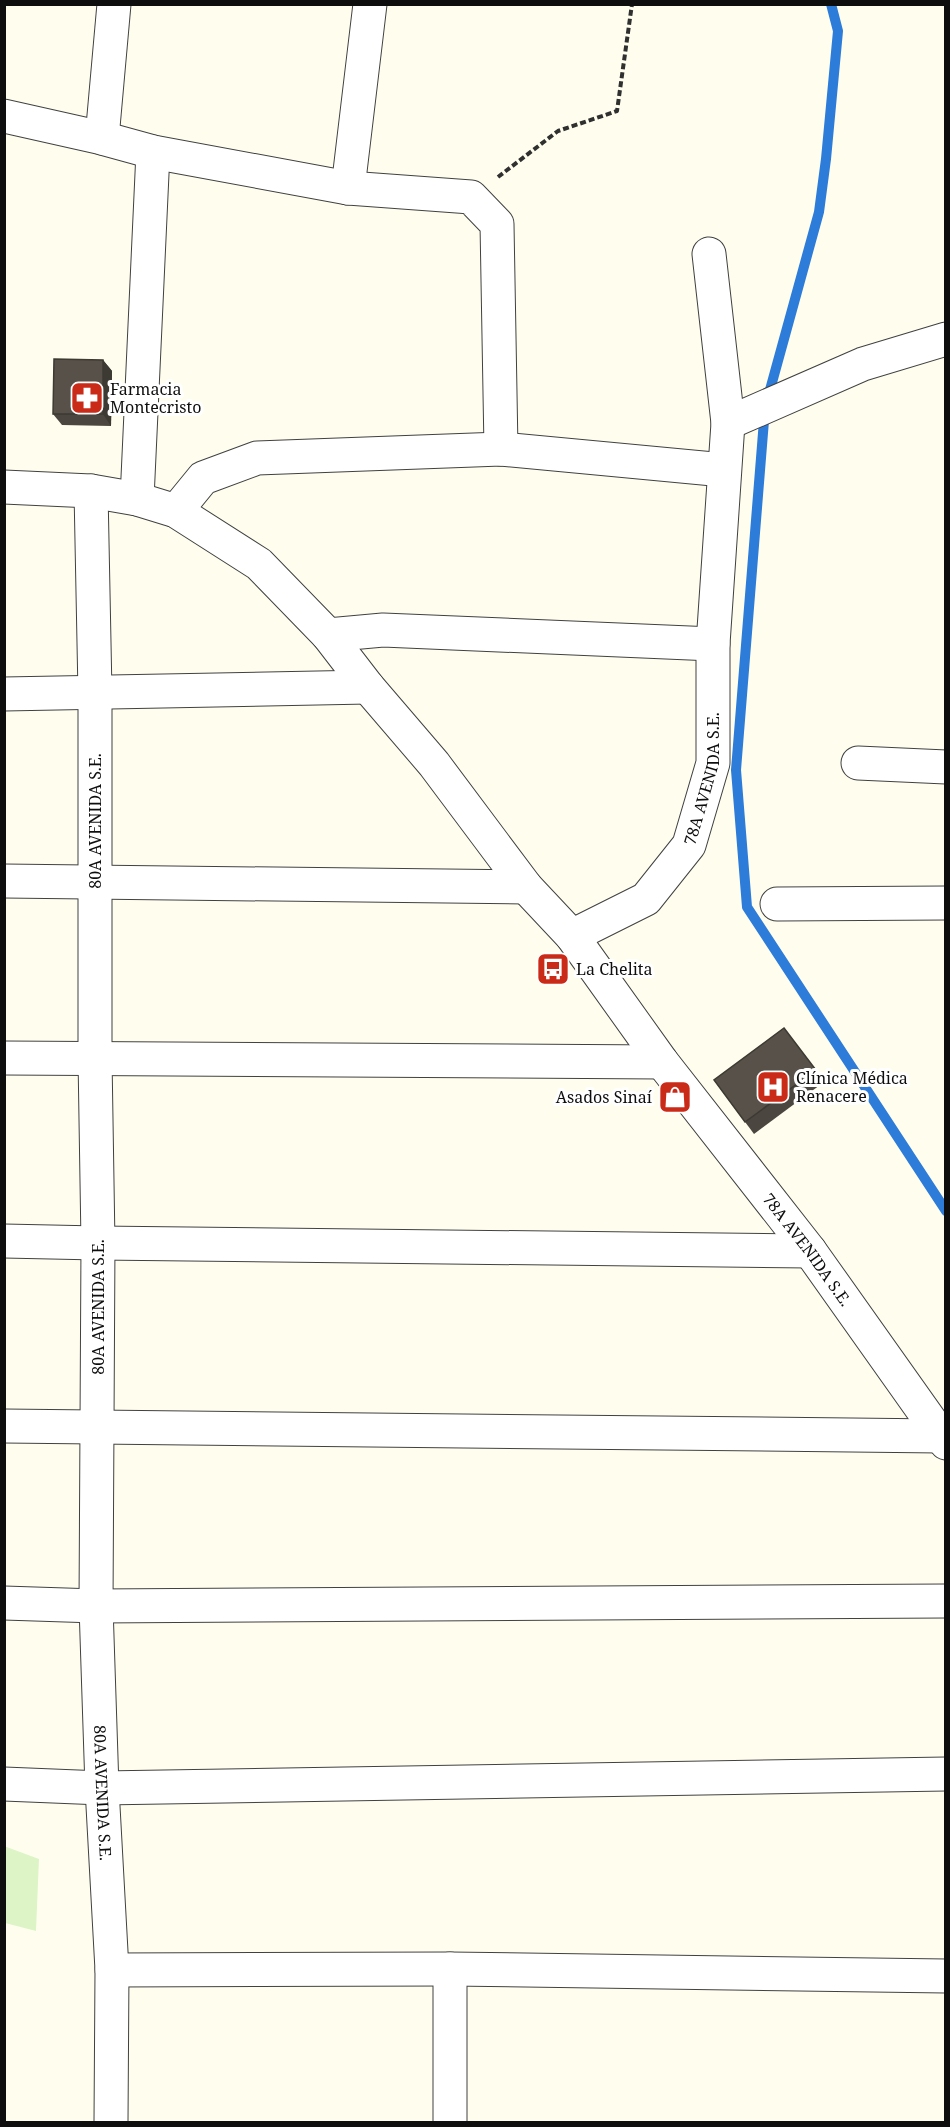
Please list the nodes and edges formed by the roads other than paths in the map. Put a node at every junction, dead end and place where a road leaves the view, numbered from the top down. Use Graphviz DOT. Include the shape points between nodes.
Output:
graph roads {
  1 [pos="114,4"];
  2 [pos="370,4"];
  3 [pos="4,116"];
  4 [pos="102,138"];
  5 [pos="153,152"];
  6 [pos="348,188"];
  7 [pos="709,254"];
  8 [pos="945,334"];
  9 [pos="728,423"];
  10 [pos="501,449"];
  11 [pos="724,470"];
  12 [pos="4,487"];
  13 [pos="90,490"];
  14 [pos="137,499"];
  15 [pos="176,511"];
  16 [pos="328,635"];
  17 [pos="713,644"];
  18 [pos="368,687"];
  19 [pos="95,693"];
  20 [pos="4,694"];
  21 [pos="858,763"];
  22 [pos="945,767"];
  23 [pos="4,881"];
  24 [pos="95,881"];
  25 [pos="526,887"];
  26 [pos="945,903"];
  27 [pos="777,904"];
  28 [pos="572,936"];
  29 [pos="95,1058"];
  30 [pos="4,1059"];
  31 [pos="662,1062"];
  32 [pos="4,1240"];
  33 [pos="98,1243"];
  34 [pos="810,1251"];
  35 [pos="4,1426"];
  36 [pos="98,1428"];
  37 [pos="943,1440"];
  38 [pos="945,1601"];
  39 [pos="4,1603"];
  40 [pos="96,1606"];
  41 [pos="945,1774"];
  42 [pos="4,1784"];
  43 [pos="102,1788"];
  44 [pos="450,1969"];
  45 [pos="112,1970"];
  46 [pos="945,1976"];
  47 [pos="111,2122"];
  48 [pos="450,2122"];
  1 -- 4 [label="street"];
  2 -- 6 [label="street"];
  3 -- 4 [label="street"];
  4 -- 5 [label="street"];
  5 -- 6 [label="street"];
  5 -- 14 [label="street"];
  6 -- 10 [label="street" via="471,197 497,224"];
  7 -- 9 [label="street, 78A AVENIDA S.E."];
  8 -- 9 [label="street" via="863,364"];
  9 -- 11 [label="street, 78A AVENIDA S.E."];
  10 -- 11 [label="street"];
  10 -- 15 [label="street" via="257,458 203,478"];
  11 -- 17 [label="street, 78A AVENIDA S.E."];
  12 -- 13 [label="street"];
  13 -- 14 [label="street"];
  13 -- 19 [label="street, 80A AVENIDA S.E."];
  14 -- 15 [label="street"];
  15 -- 16 [label="street" via="259,564"];
  16 -- 17 [label="street" via="383,630"];
  16 -- 18 [label="street"];
  17 -- 28 [label="street, 78A AVENIDA S.E." via="713,763 689,845 646,899"];
  18 -- 19 [label="street"];
  18 -- 25 [label="street" via="434,764"];
  19 -- 20 [label="street"];
  19 -- 24 [label="street, 80A AVENIDA S.E."];
  21 -- 22 [label="street"];
  23 -- 24 [label="street"];
  24 -- 25 [label="street"];
  24 -- 29 [label="street, 80A AVENIDA S.E."];
  25 -- 28 [label="street"];
  26 -- 27 [label="street"];
  28 -- 31 [label="street, 78A AVENIDA S.E."];
  29 -- 30 [label="street"];
  29 -- 31 [label="street"];
  29 -- 33 [label="street, 80A AVENIDA S.E."];
  31 -- 34 [label="street, 78A AVENIDA S.E."];
  32 -- 33 [label="street"];
  33 -- 34 [label="street"];
  33 -- 36 [label="street, 80A AVENIDA S.E."];
  34 -- 37 [label="street, 78A AVENIDA S.E."];
  35 -- 36 [label="street"];
  36 -- 37 [label="street"];
  36 -- 40 [label="street, 80A AVENIDA S.E."];
  38 -- 40 [label="street"];
  39 -- 40 [label="street"];
  40 -- 43 [label="street, 80A AVENIDA S.E."];
  41 -- 43 [label="street"];
  42 -- 43 [label="street"];
  43 -- 45 [label="street, 80A AVENIDA S.E."];
  44 -- 45 [label="street"];
  44 -- 46 [label="street"];
  44 -- 48 [label="street"];
  45 -- 47 [label="street, 80A AVENIDA S.E."];
}
